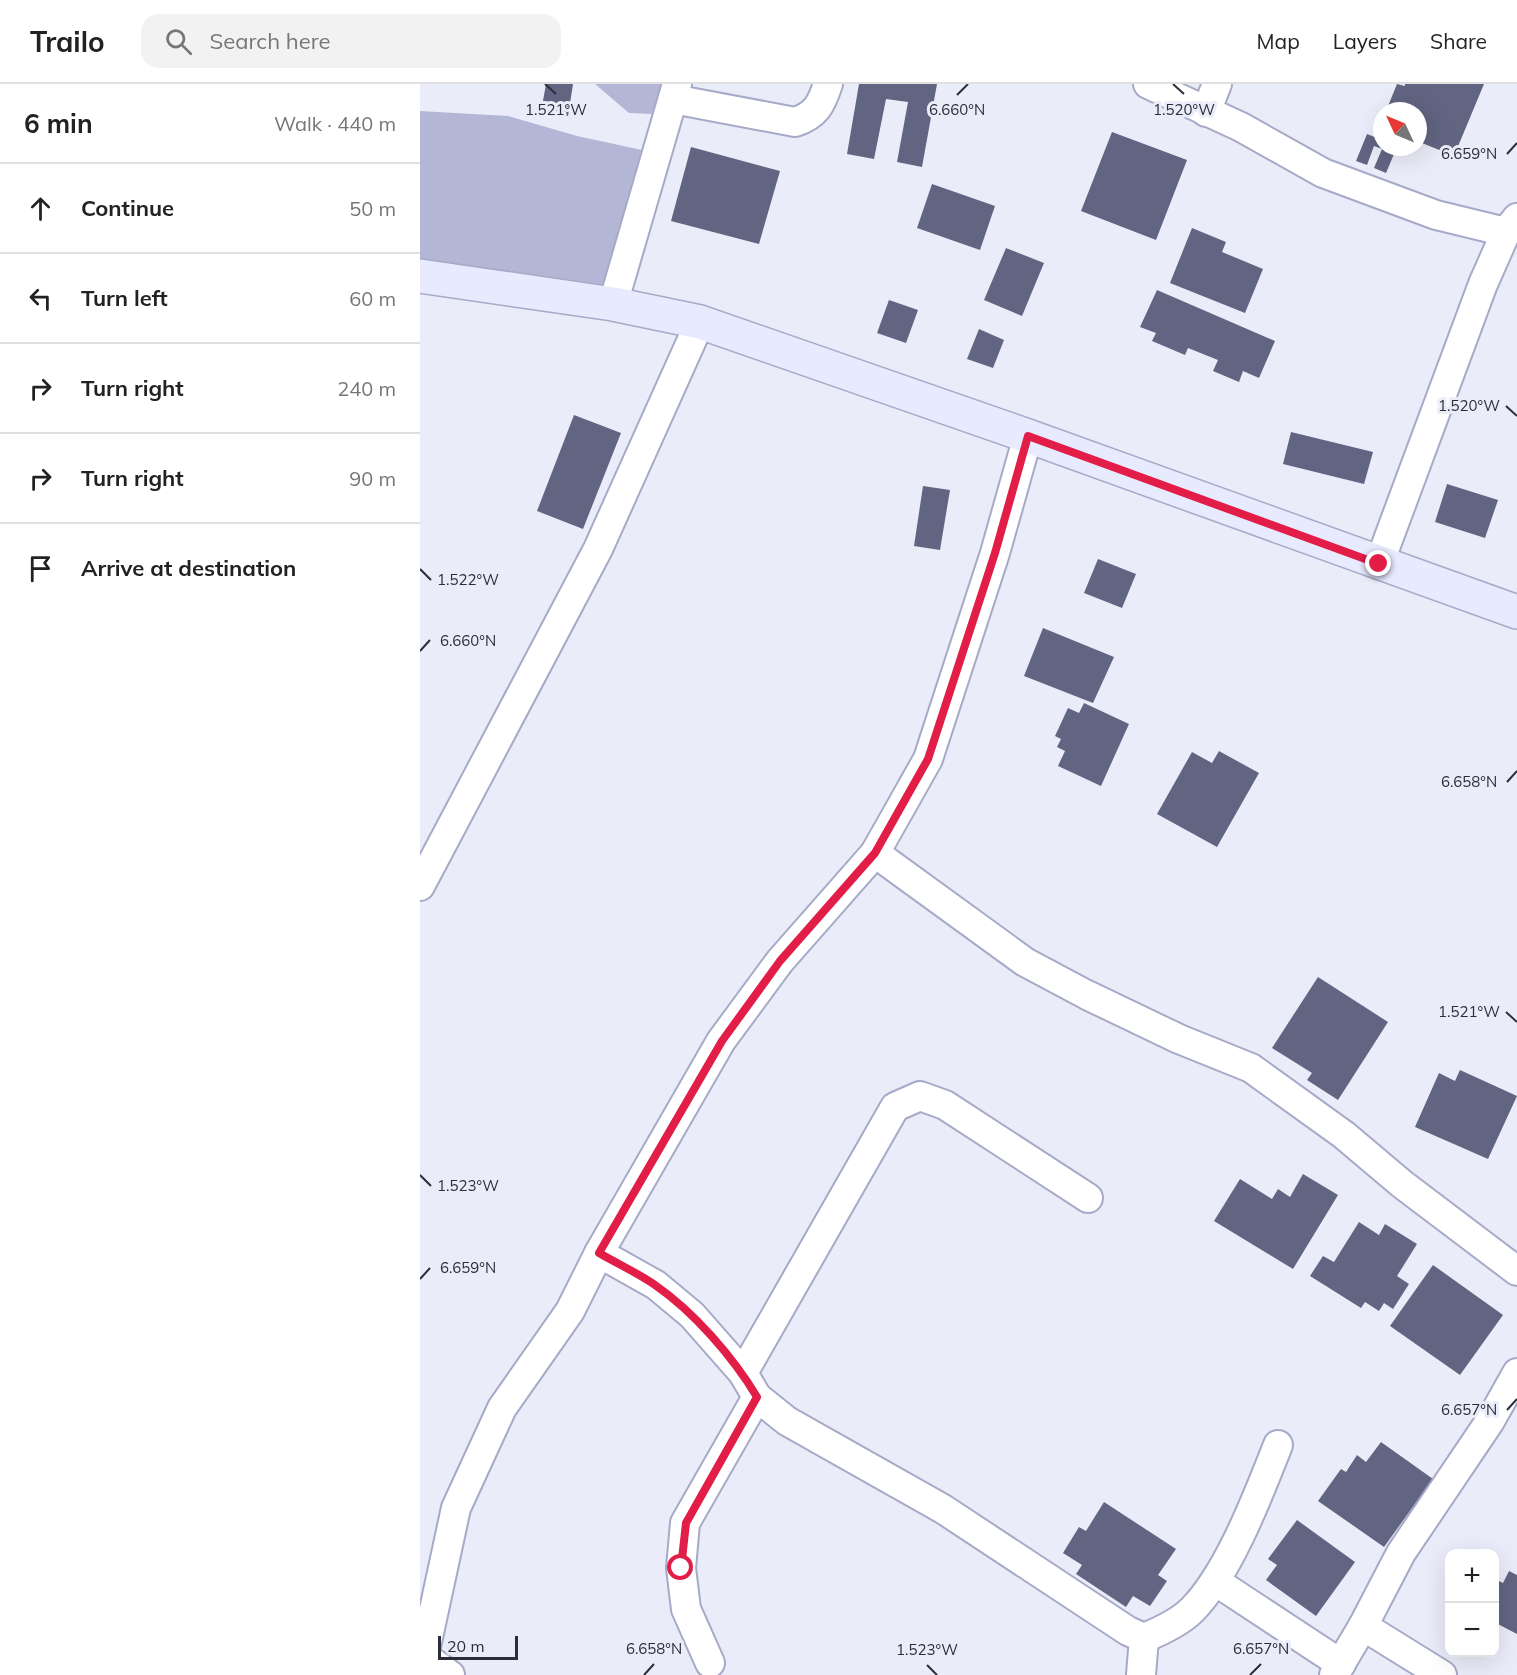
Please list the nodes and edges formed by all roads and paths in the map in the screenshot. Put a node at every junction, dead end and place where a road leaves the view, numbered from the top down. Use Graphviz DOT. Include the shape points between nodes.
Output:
graph roads {
  1 [pos="828,84"];
  2 [pos="1148,84"];
  3 [pos="1217,84"];
  4 [pos="675,92"];
  5 [pos="1206,112"];
  6 [pos="1512,225"];
  7 [pos="420,276"];
  8 [pos="613,304"];
  9 [pos="700,322"];
  10 [pos="1028,436"];
  11 [pos="1379,564"];
  12 [pos="1517,612"];
  13 [pos="875,853"];
  14 [pos="420,886"];
  15 [pos="1088,1198"];
  16 [pos="599,1253"];
  17 [pos="1517,1271"];
  18 [pos="743,1373"];
  19 [pos="1517,1373"];
  20 [pos="757,1397"];
  21 [pos="1278,1444"];
  22 [pos="1215,1581"];
  23 [pos="1363,1626"];
  24 [pos="1144,1638"];
  25 [pos="422,1660"];
  26 [pos="710,1663"];
  27 [pos="1338,1670"];
  28 [pos="450,1675"];
  29 [pos="1141,1675"];
  30 [pos="1443,1675"];
  1 -- 4 [label="street" via="810,117 795,122"];
  2 -- 5 [label="street"];
  3 -- 5 [label="street"];
  4 -- 8 [label="street"];
  5 -- 6 [label="street" via="1323,173 1436,215"];
  6 -- 11 [label="street" via="1483,284"];
  7 -- 8 [label="street"];
  8 -- 9 [label="street"];
  9 -- 10 [label="street"];
  9 -- 14 [label="street" via="598,549"];
  10 -- 11 [label="street"];
  10 -- 13 [label="street" via="995,553 928,759"];
  11 -- 12 [label="street"];
  13 -- 16 [label="street" via="780,961 722,1041"];
  13 -- 17 [label="street" via="1025,962 1179,1039 1251,1068 1344,1135"];
  15 -- 18 [label="street" via="945,1105 920,1096 895,1107"];
  16 -- 18 [label="street" via="656,1285 692,1315"];
  16 -- 25 [label="street" via="570,1311 502,1408 456,1508"];
  18 -- 20 [label="street"];
  19 -- 23 [label="street" via="1490,1421 1401,1553"];
  20 -- 24 [label="street" via="787,1421 943,1509"];
  20 -- 26 [label="street" via="686,1523 681,1568 686,1609"];
  21 -- 22 [label="street"];
  22 -- 24 [label="street" via="1192,1610"];
  22 -- 27 [label="street"];
  23 -- 27 [label="street"];
  23 -- 30 [label="street"];
  24 -- 29 [label="street"];
  25 -- 28 [label="street"];
}
